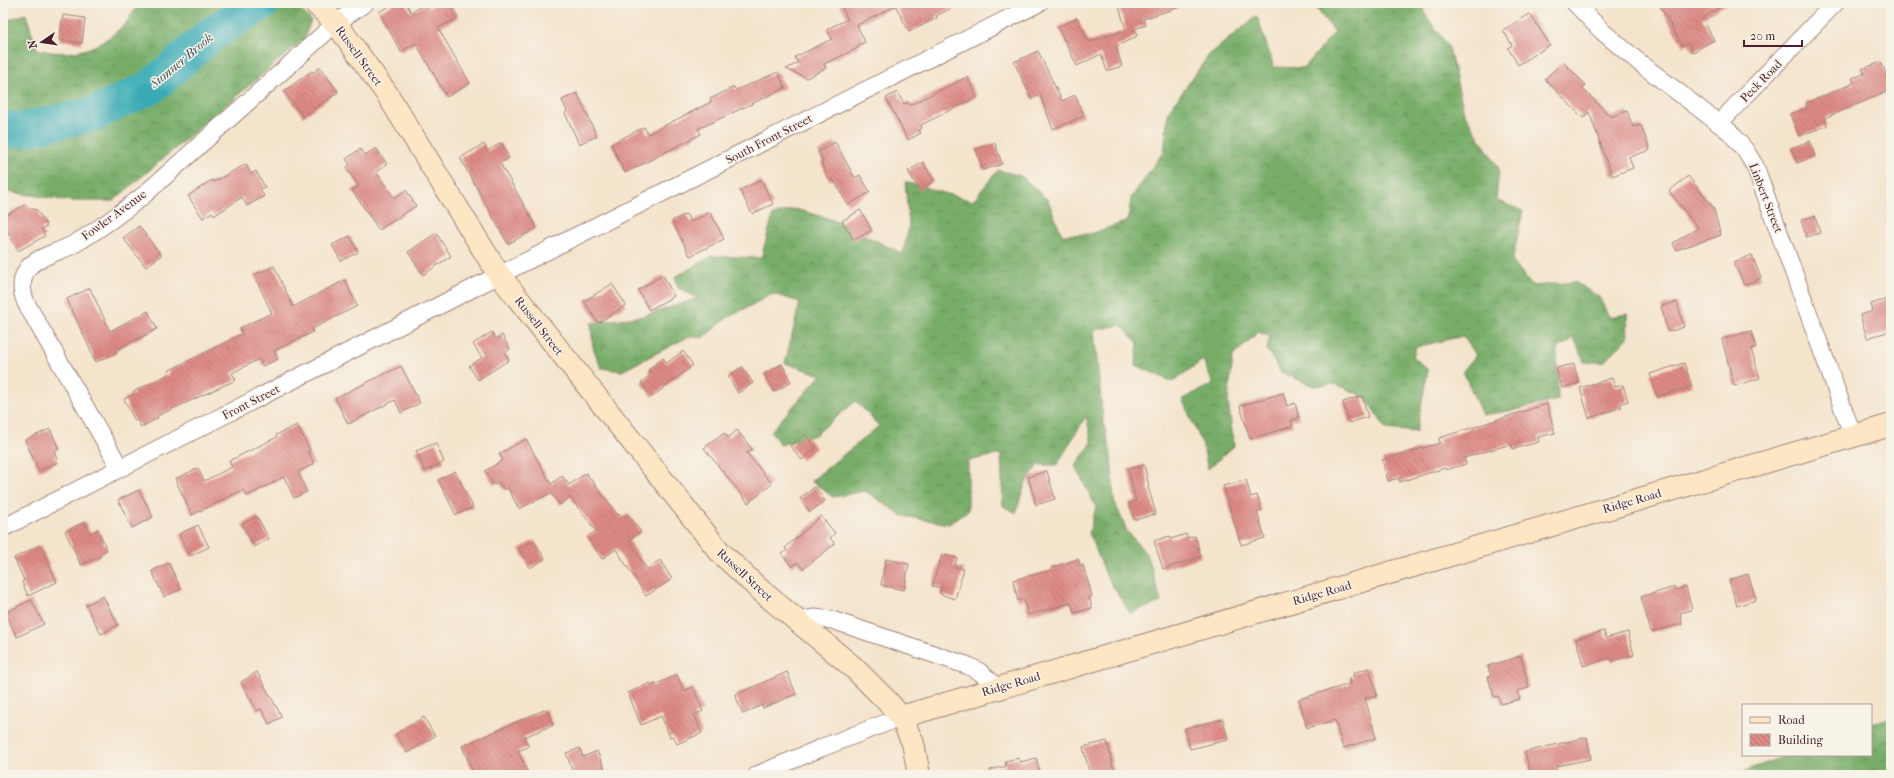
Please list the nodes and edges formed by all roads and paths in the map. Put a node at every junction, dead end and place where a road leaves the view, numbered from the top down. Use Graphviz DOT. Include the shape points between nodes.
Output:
graph roads {
  1 [pos="315,3"];
  2 [pos="365,3"];
  3 [pos="1039,3"];
  4 [pos="1575,3"];
  5 [pos="1835,3"];
  6 [pos="336,22"];
  7 [pos="1719,124"];
  8 [pos="499,275"];
  9 [pos="1891,426"];
  10 [pos="1853,436"];
  11 [pos="120,468"];
  12 [pos="3,528"];
  13 [pos="797,621"];
  14 [pos="998,688"];
  15 [pos="901,717"];
  16 [pos="757,775"];
  17 [pos="919,775"];
  1 -- 6 [label="main road, Russell Street"];
  2 -- 6 [label="street, Fowler Avenue"];
  3 -- 8 [label="street, South Front Street"];
  4 -- 7 [label="street, Linbert Street" via="1603,32"];
  5 -- 7 [label="street, Peck Road"];
  6 -- 8 [label="main road, Russell Street" via="387,94"];
  6 -- 11 [label="street, Fowler Avenue" via="144,195 113,219 73,244 35,262 24,275 22,290 26,303"];
  7 -- 10 [label="street, Linbert Street" via="1730,132 1755,166"];
  8 -- 11 [label="street, Front Street"];
  8 -- 13 [label="main road, Russell Street" via="720,552 739,572"];
  9 -- 10 [label="main road, Ridge Road"];
  10 -- 14 [label="main road, Ridge Road"];
  11 -- 12 [label="street, Front Street"];
  13 -- 14 [label="street" via="814,618 832,620 956,661 980,672"];
  13 -- 15 [label="main road, Russell Street" via="853,667"];
  14 -- 15 [label="main road, Ridge Road"];
  15 -- 16 [label="street, Ridge Road"];
  15 -- 17 [label="main road, Russell Street" via="913,743"];
}
